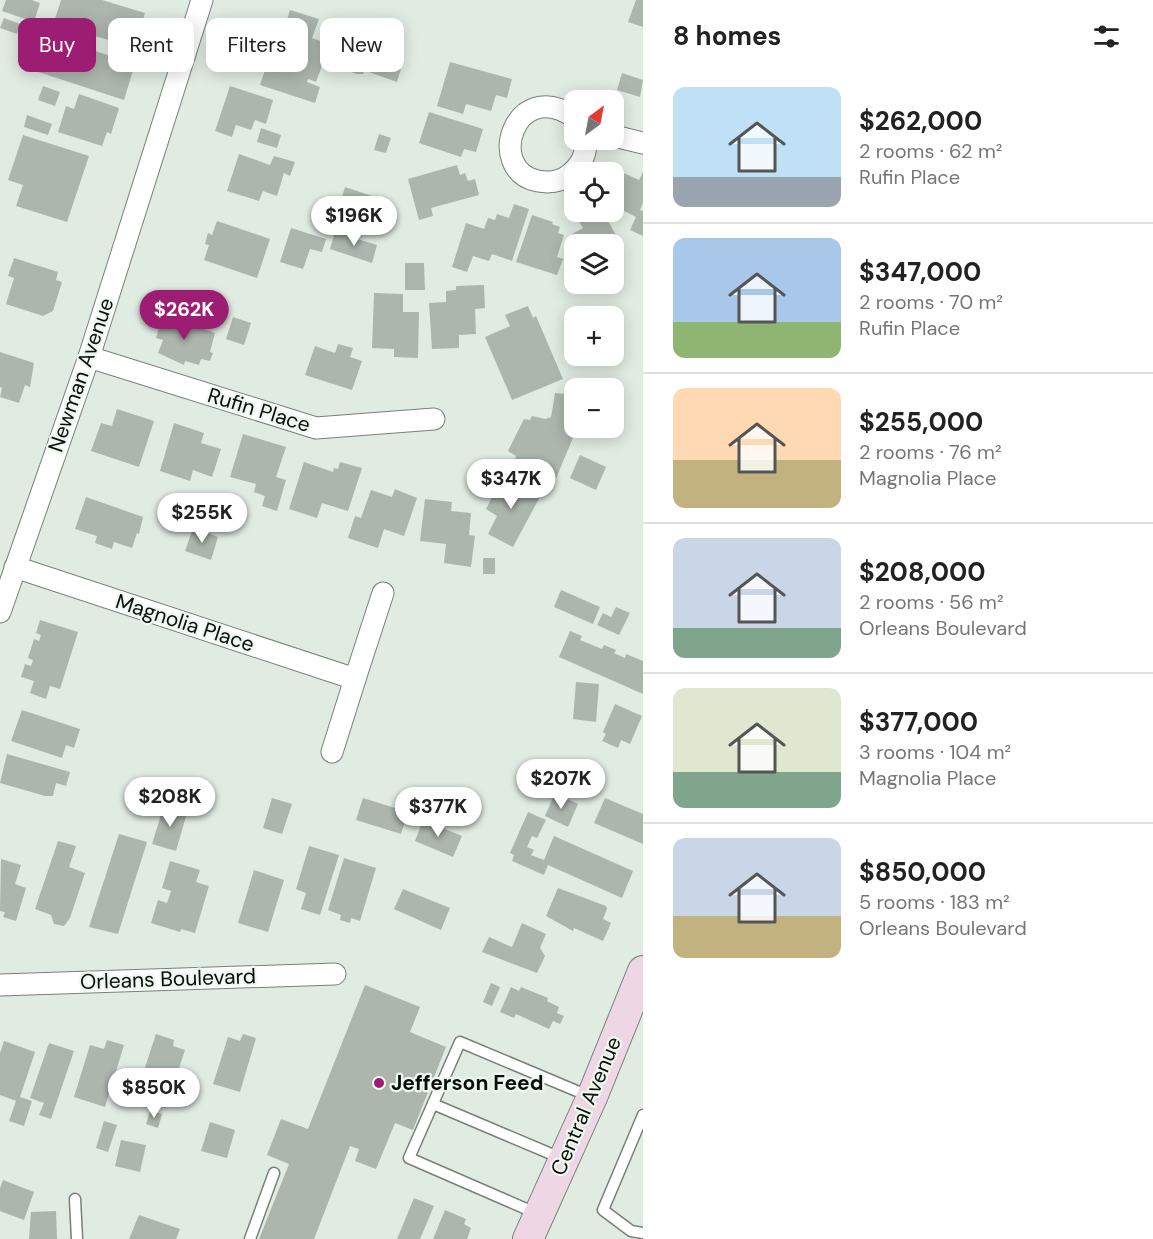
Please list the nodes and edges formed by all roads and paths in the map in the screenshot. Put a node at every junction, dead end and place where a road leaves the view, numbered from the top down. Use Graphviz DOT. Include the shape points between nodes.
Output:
graph roads {
  1 [pos="202,0"];
  2 [pos="564,110"];
  3 [pos="584,150"];
  4 [pos="89,357"];
  5 [pos="434,419"];
  6 [pos="15,567"];
  7 [pos="383,593"];
  8 [pos="0,612"];
  9 [pos="355,679"];
  10 [pos="332,752"];
  11 [pos="643,971"];
  12 [pos="335,974"];
  13 [pos="0,985"];
  14 [pos="592,1097"];
  15 [pos="433,1104"];
  16 [pos="643,1115"];
  17 [pos="564,1159"];
  18 [pos="274,1173"];
  19 [pos="75,1199"];
  20 [pos="534,1227"];
  21 [pos="643,1233"];
  22 [pos="77,1239"];
  23 [pos="250,1239"];
  1 -- 4 [label="street, Newman Avenue"];
  2 -- 3 [label="street" via="547,106 532,109 520,118 509,145 513,160 521,172 534,180 549,182 575,171"];
  4 -- 5 [label="street, Rufin Place" via="316,428"];
  4 -- 6 [label="street, Newman Avenue"];
  6 -- 8 [label="street, Newman Avenue"];
  6 -- 9 [label="street, Magnolia Place"];
  7 -- 9 [label="street"];
  9 -- 10 [label="street"];
  11 -- 14 [label="main road, Central Avenue" via="633,1012"];
  12 -- 13 [label="street, Orleans Boulevard"];
  14 -- 15 [label="lane" via="460,1042"];
  14 -- 17 [label="main road, Central Avenue"];
  15 -- 17 [label="lane"];
  15 -- 20 [label="lane" via="409,1158"];
  16 -- 21 [label="lane" via="603,1210 631,1231"];
  17 -- 20 [label="main road, Central Avenue"];
  18 -- 23 [label="lane"];
  19 -- 22 [label="lane"];
}
